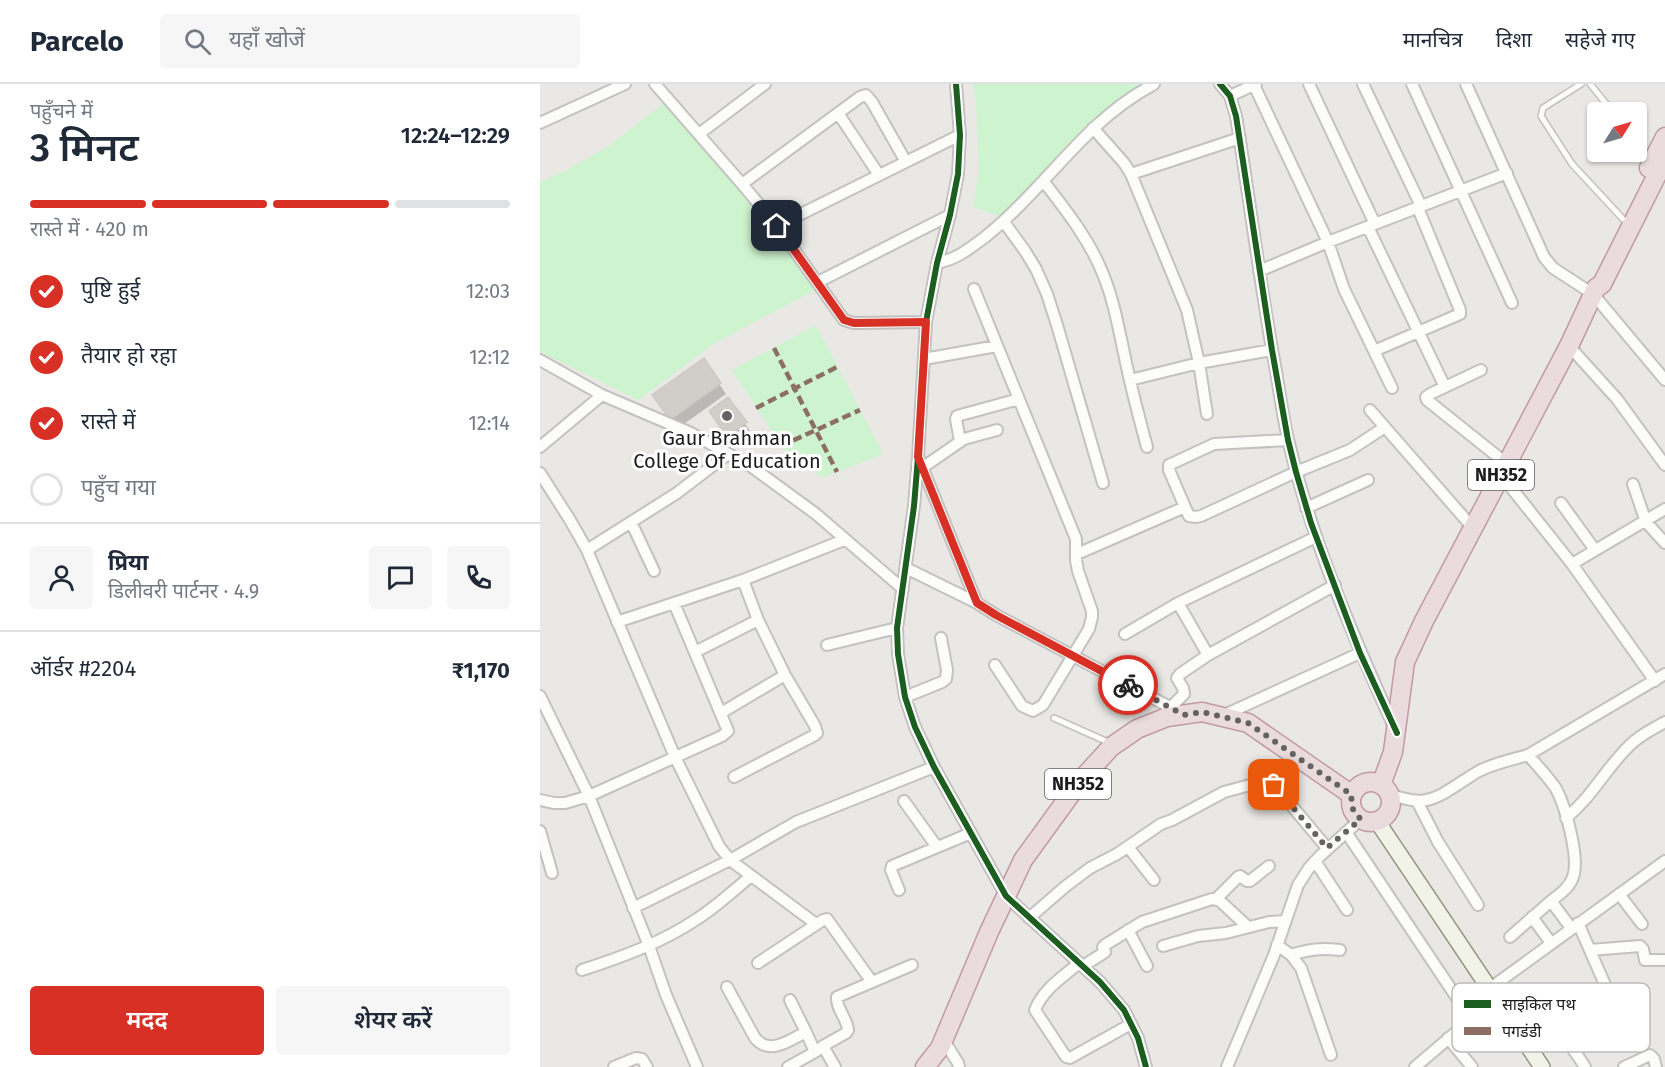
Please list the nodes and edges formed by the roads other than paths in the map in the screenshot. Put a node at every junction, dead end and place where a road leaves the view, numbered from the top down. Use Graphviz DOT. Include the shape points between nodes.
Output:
graph roads {
  1 [pos="625,84"];
  2 [pos="655,84"];
  3 [pos="765,84"];
  4 [pos="956,84"];
  5 [pos="1154,84"];
  6 [pos="1220,84"];
  7 [pos="1255,84"];
  8 [pos="1309,84"];
  9 [pos="1363,84"];
  10 [pos="1412,84"];
  11 [pos="1466,84"];
  12 [pos="1581,84"];
  13 [pos="1590,84"];
  14 [pos="1230,96"];
  15 [pos="1605,102"];
  16 [pos="838,113"];
  17 [pos="540,123"];
  18 [pos="1093,128"];
  19 [pos="699,134"];
  20 [pos="960,135"];
  21 [pos="1240,138"];
  22 [pos="1664,147"];
  23 [pos="906,162"];
  24 [pos="1507,173"];
  25 [pos="1131,174"];
  26 [pos="879,175"];
  27 [pos="1044,182"];
  28 [pos="742,184"];
  29 [pos="1460,191"];
  30 [pos="1420,207"];
  31 [pos="950,215"];
  32 [pos="1623,219"];
  33 [pos="1004,222"];
  34 [pos="1371,225"];
  35 [pos="777,226"];
  36 [pos="1328,242"];
  37 [pos="937,263"];
  38 [pos="1259,271"];
  39 [pos="818,282"];
  40 [pos="974,289"];
  41 [pos="1594,291"];
  42 [pos="1512,303"];
  43 [pos="926,322"];
  44 [pos="1419,332"];
  45 [pos="998,346"];
  46 [pos="1569,346"];
  47 [pos="1272,350"];
  48 [pos="1374,351"];
  49 [pos="924,359"];
  50 [pos="540,360"];
  51 [pos="1199,363"];
  52 [pos="1481,370"];
  53 [pos="1130,380"];
  54 [pos="1665,380"];
  55 [pos="1445,387"];
  56 [pos="1392,388"];
  57 [pos="602,395"];
  58 [pos="1019,399"];
  59 [pos="1370,410"];
  60 [pos="1207,414"];
  61 [pos="1384,427"];
  62 [pos="997,430"];
  63 [pos="1288,440"];
  64 [pos="960,441"];
  65 [pos="540,447"];
  66 [pos="1147,447"];
  67 [pos="728,454"];
  68 [pos="920,463"];
  69 [pos="1665,465"];
  70 [pos="1504,470"];
  71 [pos="1296,472"];
  72 [pos="540,473"];
  73 [pos="1368,480"];
  74 [pos="1103,483"];
  75 [pos="1633,484"];
  76 [pos="1561,503"];
  77 [pos="1185,507"];
  78 [pos="1306,508"];
  79 [pos="1665,509"];
  80 [pos="632,522"];
  81 [pos="1646,522"];
  82 [pos="1473,528"];
  83 [pos="1316,537"];
  84 [pos="844,540"];
  85 [pos="1665,543"];
  86 [pos="587,550"];
  87 [pos="1595,550"];
  88 [pos="1077,554"];
  89 [pos="1572,564"];
  90 [pos="906,568"];
  91 [pos="654,571"];
  92 [pos="743,580"];
  93 [pos="1335,585"];
  94 [pos="903,589"];
  95 [pos="674,603"];
  96 [pos="977,603"];
  97 [pos="1178,603"];
  98 [pos="758,620"];
  99 [pos="617,622"];
  100 [pos="897,628"];
  101 [pos="1125,634"];
  102 [pos="941,638"];
  103 [pos="827,645"];
  104 [pos="695,652"];
  105 [pos="1360,652"];
  106 [pos="1072,655"];
  107 [pos="1208,655"];
  108 [pos="995,664"];
  109 [pos="785,675"];
  110 [pos="1660,678"];
  111 [pos="540,696"];
  112 [pos="905,697"];
  113 [pos="1177,711"];
  114 [pos="721,713"];
  115 [pos="1221,717"];
  116 [pos="1054,718"];
  117 [pos="1665,722"];
  118 [pos="1397,733"];
  119 [pos="1114,745"];
  120 [pos="1528,755"];
  121 [pos="675,758"];
  122 [pos="934,767"];
  123 [pos="734,777"];
  124 [pos="1385,790"];
  125 [pos="1352,795"];
  126 [pos="588,796"];
  127 [pos="540,800"];
  128 [pos="904,801"];
  129 [pos="1417,801"];
  130 [pos="1566,818"];
  131 [pos="1369,820"];
  132 [pos="540,831"];
  133 [pos="1346,832"];
  134 [pos="971,833"];
  135 [pos="937,847"];
  136 [pos="1128,847"];
  137 [pos="1327,848"];
  138 [pos="730,860"];
  139 [pos="1315,861"];
  140 [pos="1665,861"];
  141 [pos="1269,866"];
  142 [pos="552,873"];
  143 [pos="751,876"];
  144 [pos="1154,880"];
  145 [pos="899,890"];
  146 [pos="1619,894"];
  147 [pos="1006,896"];
  148 [pos="1216,899"];
  149 [pos="1551,901"];
  150 [pos="1478,905"];
  151 [pos="633,908"];
  152 [pos="1347,910"];
  153 [pos="1532,917"];
  154 [pos="1029,918"];
  155 [pos="1285,921"];
  156 [pos="816,924"];
  157 [pos="1642,924"];
  158 [pos="1575,926"];
  159 [pos="1248,927"];
  160 [pos="1128,930"];
  161 [pos="1510,937"];
  162 [pos="1551,943"];
  163 [pos="1277,945"];
  164 [pos="649,946"];
  165 [pos="1163,946"];
  166 [pos="1340,950"];
  167 [pos="1590,950"];
  168 [pos="1291,955"];
  169 [pos="1665,960"];
  170 [pos="758,963"];
  171 [pos="912,965"];
  172 [pos="1081,965"];
  173 [pos="1147,966"];
  174 [pos="582,970"];
  175 [pos="872,982"];
  176 [pos="1485,983"];
  177 [pos="1504,983"];
  178 [pos="1604,983"];
  179 [pos="727,987"];
  180 [pos="1452,991"];
  181 [pos="790,1000"];
  182 [pos="1131,1024"];
  183 [pos="807,1032"];
  184 [pos="1452,1035"];
  185 [pos="1448,1038"];
  186 [pos="943,1040"];
  187 [pos="1452,1043"];
  188 [pos="819,1049"];
  189 [pos="1460,1052"];
  190 [pos="1576,1052"];
  191 [pos="1331,1055"];
  192 [pos="614,1067"];
  193 [pos="647,1067"];
  194 [pos="697,1067"];
  195 [pos="788,1067"];
  196 [pos="835,1067"];
  197 [pos="926,1067"];
  198 [pos="959,1067"];
  199 [pos="1146,1067"];
  200 [pos="1227,1067"];
  201 [pos="1415,1067"];
  202 [pos="1472,1067"];
  203 [pos="1585,1067"];
  204 [pos="1624,1067"];
  205 [pos="1656,1067"];
  1 -- 17 [label="street"];
  2 -- 19 [label="street"];
  3 -- 19 [label="street"];
  4 -- 20 [label="street"];
  5 -- 18 [label="street"];
  6 -- 14 [label="street"];
  7 -- 14 [label="street"];
  7 -- 36 [label="street"];
  8 -- 34 [label="street"];
  9 -- 30 [label="street"];
  10 -- 29 [label="street"];
  11 -- 24 [label="street"];
  12 -- 32 [label="lane" via="1543,108 1541,116 1572,165"];
  13 -- 15 [label="lane"];
  14 -- 21 [label="street"];
  16 -- 23 [label="street" via="863,96 870,98"];
  16 -- 26 [label="street"];
  16 -- 28 [label="street"];
  18 -- 25 [label="street"];
  18 -- 27 [label="street"];
  19 -- 28 [label="street"];
  20 -- 23 [label="street"];
  20 -- 31 [label="street"];
  21 -- 25 [label="street"];
  21 -- 38 [label="street"];
  22 -- 32 [label="highway, NH352"];
  22 -- 41 [label="highway, NH352" via="1602,284"];
  23 -- 26 [label="street"];
  24 -- 29 [label="street"];
  24 -- 41 [label="street" via="1548,263"];
  25 -- 51 [label="street" via="1187,310"];
  26 -- 35 [label="street"];
  27 -- 33 [label="street"];
  27 -- 53 [label="street" via="1102,272 1111,294"];
  28 -- 35 [label="street"];
  29 -- 30 [label="street"];
  29 -- 42 [label="street"];
  30 -- 34 [label="street"];
  30 -- 44 [label="street" via="1460,312"];
  31 -- 37 [label="street"];
  31 -- 39 [label="street"];
  32 -- 41 [label="highway, NH352" via="1593,278"];
  33 -- 37 [label="street" via="964,254"];
  33 -- 74 [label="street" via="1036,269 1047,294"];
  34 -- 36 [label="street"];
  34 -- 44 [label="street"];
  35 -- 39 [label="street"];
  36 -- 38 [label="street"];
  36 -- 48 [label="street" via="1344,289"];
  37 -- 43 [label="street"];
  38 -- 47 [label="street"];
  39 -- 43 [label="street" via="840,316 849,322"];
  40 -- 45 [label="street"];
  41 -- 46 [label="highway, NH352"];
  41 -- 54 [label="street"];
  43 -- 49 [label="street"];
  44 -- 48 [label="street"];
  44 -- 55 [label="street"];
  45 -- 49 [label="street"];
  45 -- 58 [label="street"];
  46 -- 69 [label="street" via="1617,399"];
  46 -- 70 [label="highway, NH352"];
  47 -- 51 [label="street"];
  47 -- 63 [label="street"];
  48 -- 56 [label="street"];
  49 -- 68 [label="street"];
  50 -- 57 [label="street"];
  51 -- 53 [label="street"];
  51 -- 60 [label="street"];
  52 -- 55 [label="street"];
  53 -- 66 [label="street"];
  55 -- 70 [label="street" via="1427,395 1427,400"];
  57 -- 65 [label="street"];
  57 -- 67 [label="street" via="691,432"];
  58 -- 64 [label="street" via="957,416"];
  58 -- 88 [label="street" via="1076,539"];
  59 -- 61 [label="street"];
  61 -- 71 [label="street" via="1350,450"];
  61 -- 82 [label="street"];
  62 -- 64 [label="street"];
  63 -- 71 [label="street"];
  63 -- 77 [label="street" via="1214,444 1169,465"];
  64 -- 68 [label="street"];
  67 -- 80 [label="street"];
  67 -- 84 [label="street" via="816,514"];
  68 -- 90 [label="street"];
  68 -- 96 [label="street"];
  70 -- 82 [label="highway, NH352"];
  70 -- 89 [label="street"];
  71 -- 77 [label="street" via="1196,517 1189,516"];
  71 -- 78 [label="street"];
  72 -- 86 [label="street"];
  73 -- 78 [label="street"];
  75 -- 81 [label="street"];
  76 -- 87 [label="street"];
  77 -- 88 [label="street"];
  78 -- 83 [label="street"];
  79 -- 81 [label="street"];
  80 -- 86 [label="street"];
  80 -- 91 [label="street"];
  81 -- 85 [label="street"];
  81 -- 87 [label="street"];
  82 -- 118 [label="highway, NH352" via="1405,662"];
  83 -- 93 [label="street"];
  83 -- 97 [label="street"];
  84 -- 92 [label="street"];
  84 -- 94 [label="street"];
  86 -- 99 [label="street"];
  87 -- 89 [label="street"];
  88 -- 106 [label="street" via="1078,572 1092,617"];
  89 -- 110 [label="street"];
  90 -- 94 [label="street"];
  90 -- 96 [label="street"];
  92 -- 95 [label="street"];
  92 -- 98 [label="street"];
  93 -- 105 [label="street"];
  93 -- 107 [label="street"];
  94 -- 100 [label="street"];
  95 -- 99 [label="street"];
  95 -- 104 [label="street"];
  96 -- 106 [label="street"];
  97 -- 101 [label="street"];
  97 -- 107 [label="street"];
  98 -- 104 [label="street"];
  98 -- 109 [label="street"];
  99 -- 121 [label="street"];
  100 -- 103 [label="street"];
  100 -- 112 [label="street"];
  102 -- 112 [label="street" via="946,679"];
  104 -- 114 [label="street"];
  105 -- 115 [label="street"];
  105 -- 118 [label="street"];
  106 -- 108 [label="street" via="1043,705 1033,711 1022,706"];
  106 -- 113 [label="street"];
  107 -- 113 [label="street" via="1178,676 1184,694"];
  109 -- 114 [label="street"];
  109 -- 123 [label="street" via="817,733"];
  110 -- 120 [label="street"];
  111 -- 126 [label="street"];
  112 -- 122 [label="street"];
  113 -- 115 [label="highway, NH352"];
  113 -- 119 [label="highway, NH352" via="1137,729"];
  114 -- 121 [label="street" via="728,731 725,734"];
  115 -- 125 [label="highway, NH352" via="1248,723"];
  116 -- 119 [label="lane"];
  117 -- 130 [label="street" via="1629,745 1585,801"];
  118 -- 124 [label="highway, NH352"];
  119 -- 147 [label="highway, NH352" via="1081,780 1023,860"];
  120 -- 129 [label="street" via="1491,766 1436,796"];
  120 -- 130 [label="street" via="1553,785"];
  121 -- 126 [label="street"];
  121 -- 138 [label="street" via="719,846"];
  122 -- 134 [label="street"];
  122 -- 138 [label="street" via="796,822"];
  124 -- 125 [label="highway" via="1372,782"];
  124 -- 129 [label="street"];
  124 -- 131 [label="highway, NH352" via="1390,806 1384,816"];
  125 -- 131 [label="highway" via="1352,810"];
  126 -- 127 [label="street" via="565,803"];
  126 -- 151 [label="street"];
  128 -- 135 [label="street"];
  129 -- 150 [label="street"];
  130 -- 149 [label="street" via="1574,850 1573,878"];
  131 -- 133 [label="street"];
  131 -- 176 [label="street"];
  132 -- 142 [label="street"];
  133 -- 137 [label="street"];
  133 -- 180 [label="street"];
  134 -- 135 [label="street"];
  134 -- 147 [label="street"];
  135 -- 145 [label="street" via="892,866"];
  136 -- 137 [label="street" via="1152,828 1224,792 1272,784"];
  136 -- 144 [label="street"];
  136 -- 154 [label="street" via="1090,868"];
  137 -- 139 [label="street"];
  138 -- 143 [label="street"];
  138 -- 151 [label="street"];
  139 -- 152 [label="street"];
  139 -- 155 [label="street" via="1298,885"];
  140 -- 146 [label="street"];
  141 -- 148 [label="street" via="1250,881 1238,877"];
  143 -- 156 [label="street"];
  143 -- 164 [label="street" via="696,920"];
  146 -- 157 [label="street"];
  146 -- 158 [label="street"];
  147 -- 154 [label="street"];
  147 -- 186 [label="highway, NH352"];
  148 -- 159 [label="street"];
  148 -- 160 [label="street" via="1150,919"];
  149 -- 153 [label="street"];
  149 -- 158 [label="street"];
  151 -- 164 [label="street"];
  153 -- 161 [label="street"];
  153 -- 162 [label="street"];
  154 -- 172 [label="street"];
  155 -- 159 [label="street"];
  155 -- 163 [label="street"];
  156 -- 170 [label="street"];
  156 -- 175 [label="street" via="829,920"];
  158 -- 162 [label="street"];
  158 -- 167 [label="street"];
  159 -- 165 [label="street"];
  160 -- 172 [label="street" via="1103,946 1105,952"];
  160 -- 173 [label="street"];
  162 -- 177 [label="street"];
  163 -- 168 [label="street"];
  163 -- 200 [label="street"];
  164 -- 174 [label="street"];
  164 -- 194 [label="street"];
  166 -- 168 [label="street" via="1309,949"];
  167 -- 169 [label="street" via="1640,946 1645,960"];
  167 -- 178 [label="street"];
  168 -- 191 [label="street" via="1304,976"];
  171 -- 175 [label="street"];
  172 -- 182 [label="street" via="1124,1010"];
  172 -- 182 [label="street" via="1052,985 1035,1010 1066,1057"];
  175 -- 188 [label="street" via="837,997 849,1030"];
  179 -- 183 [label="street" via="760,1044 777,1046"];
  181 -- 183 [label="street"];
  182 -- 199 [label="street"];
  183 -- 188 [label="street"];
  184 -- 185 [label="street"];
  185 -- 187 [label="street"];
  185 -- 201 [label="street"];
  186 -- 197 [label="highway, NH352"];
  186 -- 198 [label="street"];
  188 -- 195 [label="street"];
  188 -- 196 [label="street"];
  189 -- 202 [label="street"];
  190 -- 203 [label="street"];
  192 -- 193 [label="street" via="636,1058 642,1059"];
  204 -- 205 [label="street" via="1650,1055"];
}
